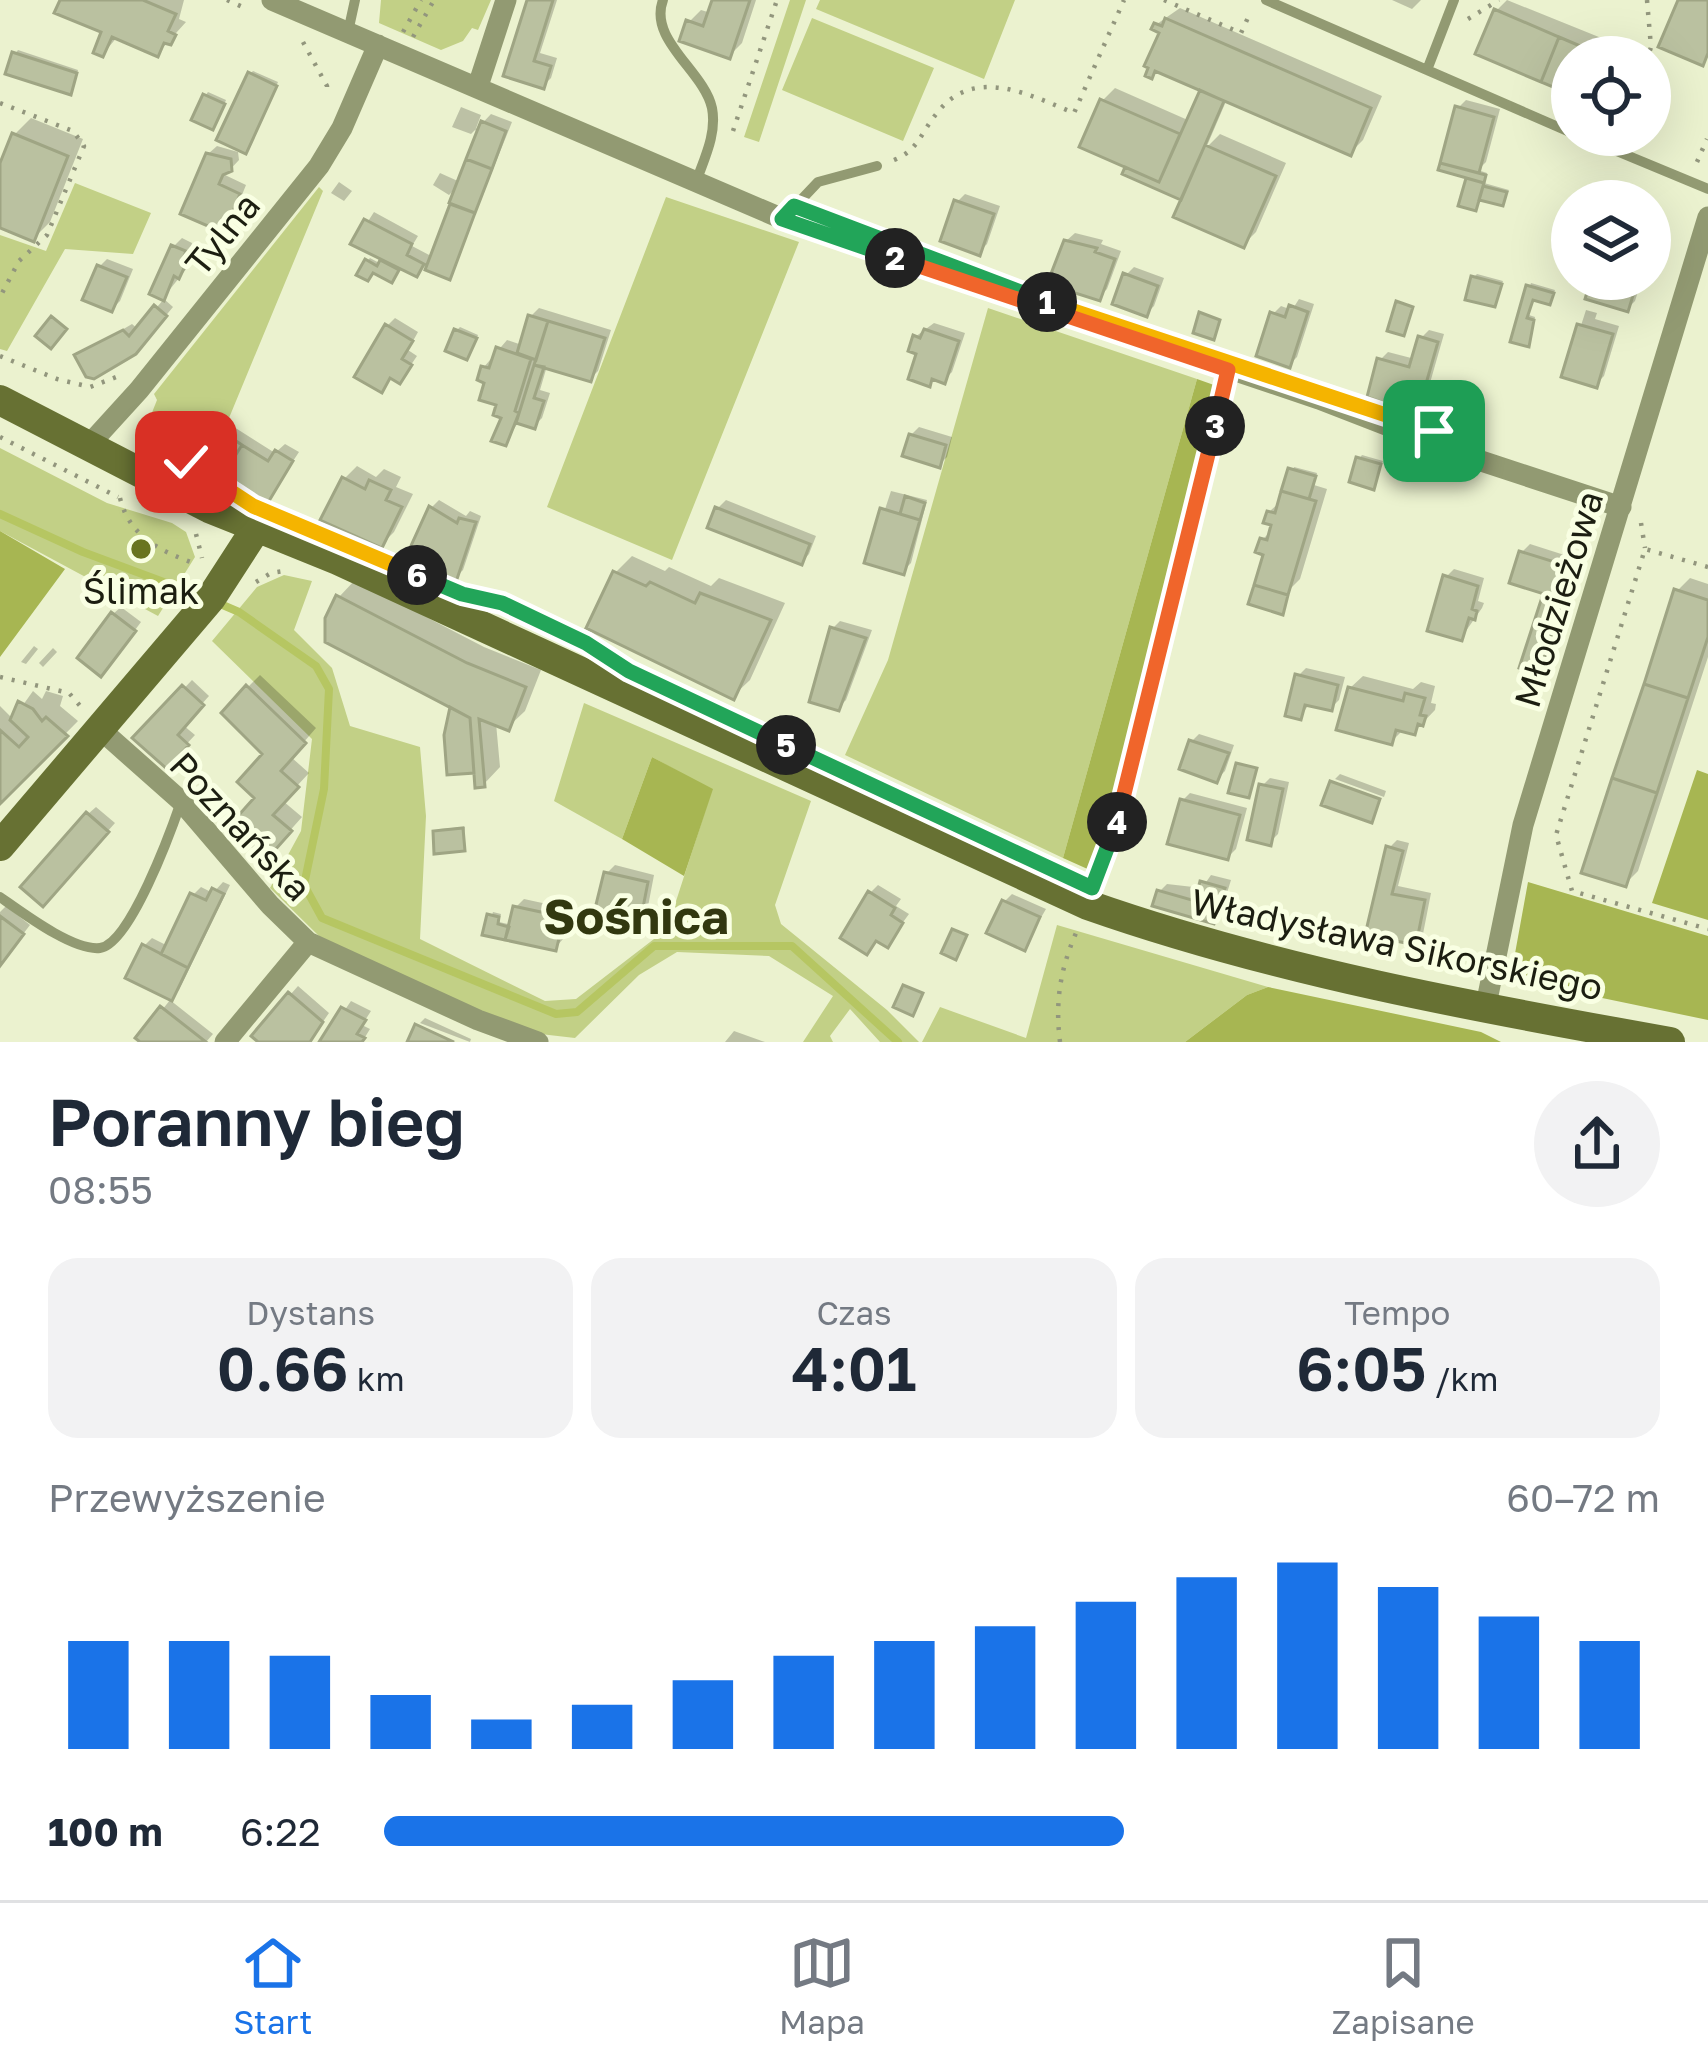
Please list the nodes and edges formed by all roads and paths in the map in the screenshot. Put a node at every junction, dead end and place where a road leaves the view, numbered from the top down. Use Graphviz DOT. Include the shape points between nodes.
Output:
graph roads {
  1 [pos="227,0"];
  2 [pos="421,0"];
  3 [pos="506,0"];
  4 [pos="663,0"];
  5 [pos="777,0"];
  6 [pos="1124,0"];
  7 [pos="1266,0"];
  8 [pos="1454,0"];
  9 [pos="1647,0"];
  10 [pos="357,2"];
  11 [pos="1293,5"];
  12 [pos="266,7"];
  13 [pos="294,32"];
  14 [pos="348,32"];
  15 [pos="1651,36"];
  16 [pos="388,42"];
  17 [pos="1427,70"];
  18 [pos="478,86"];
  19 [pos="327,100"];
  20 [pos="0,103"];
  21 [pos="1551,124"];
  22 [pos="732,132"];
  23 [pos="1708,138"];
  24 [pos="1628,156"];
  25 [pos="877,166"];
  26 [pos="1689,181"];
  27 [pos="696,182"];
  28 [pos="1708,189"];
  29 [pos="1708,217"];
  30 [pos="782,219"];
  31 [pos="0,297"];
  32 [pos="132,367"];
  33 [pos="1228,370"];
  34 [pos="120,375"];
  35 [pos="0,400"];
  36 [pos="0,437"];
  37 [pos="88,446"];
  38 [pos="186,462"];
  39 [pos="203,473"];
  40 [pos="1621,508"];
  41 [pos="194,527"];
  42 [pos="257,527"];
  43 [pos="1708,567"];
  44 [pos="209,572"];
  45 [pos="0,677"];
  46 [pos="101,730"];
  47 [pos="181,801"];
  48 [pos="0,846"];
  49 [pos="0,897"];
  50 [pos="1088,905"];
  51 [pos="1708,929"];
  52 [pos="308,942"];
  53 [pos="1486,1005"];
  54 [pos="225,1042"];
  55 [pos="538,1042"];
  56 [pos="1060,1042"];
  57 [pos="1670,1042"];
  1 -- 12 [label="path"];
  2 -- 16 [label="path"];
  3 -- 18 [label="street"];
  4 -- 27 [label="lane" via="667,38 713,112"];
  5 -- 22 [label="path"];
  6 -- 25 [label="path" via="1074,113 990,83 949,100 909,154"];
  7 -- 11 [label="lane"];
  8 -- 17 [label="lane"];
  9 -- 15 [label="path"];
  10 -- 14 [label="lane"];
  11 -- 17 [label="lane"];
  12 -- 14 [label="street"];
  13 -- 19 [label="path" via="311,51"];
  14 -- 16 [label="street"];
  16 -- 18 [label="street"];
  16 -- 37 [label="street, Tylna" via="319,166"];
  17 -- 21 [label="lane"];
  18 -- 27 [label="street"];
  20 -- 31 [label="path" via="73,130 84,146 47,236 19,261"];
  23 -- 26 [label="path"];
  24 -- 26 [label="lane"];
  25 -- 30 [label="lane" via="818,182"];
  26 -- 28 [label="lane"];
  27 -- 30 [label="street"];
  29 -- 40 [label="street, Młodzieżowa"];
  30 -- 33 [label="street"];
  32 -- 34 [label="path"];
  33 -- 40 [label="street"];
  33 -- 50 [label="path" via="1113,842"];
  35 -- 37 [label="street, Władysława Sikorskiego"];
  36 -- 44 [label="path" via="123,499 123,511 156,549"];
  37 -- 42 [label="street, Władysława Sikorskiego"];
  38 -- 39 [label="path"];
  40 -- 53 [label="street, Młodzieżowa" via="1522,825"];
  41 -- 44 [label="path"];
  42 -- 44 [label="street"];
  42 -- 50 [label="street, Władysława Sikorskiego"];
  43 -- 51 [label="path" via="1645,549 1556,835 1572,891"];
  44 -- 46 [label="street" via="200,610"];
  45 -- 46 [label="path" via="69,693"];
  46 -- 47 [label="street, Poznańska"];
  46 -- 48 [label="street"];
  47 -- 49 [label="lane" via="164,850 107,947 47,929"];
  47 -- 52 [label="street, Poznańska"];
  50 -- 53 [label="street, Władysława Sikorskiego" via="1192,942"];
  50 -- 56 [label="path" via="1062,965"];
  52 -- 54 [label="street"];
  52 -- 55 [label="street, Poznańska"];
  53 -- 57 [label="street, Władysława Sikorskiego"];
}
